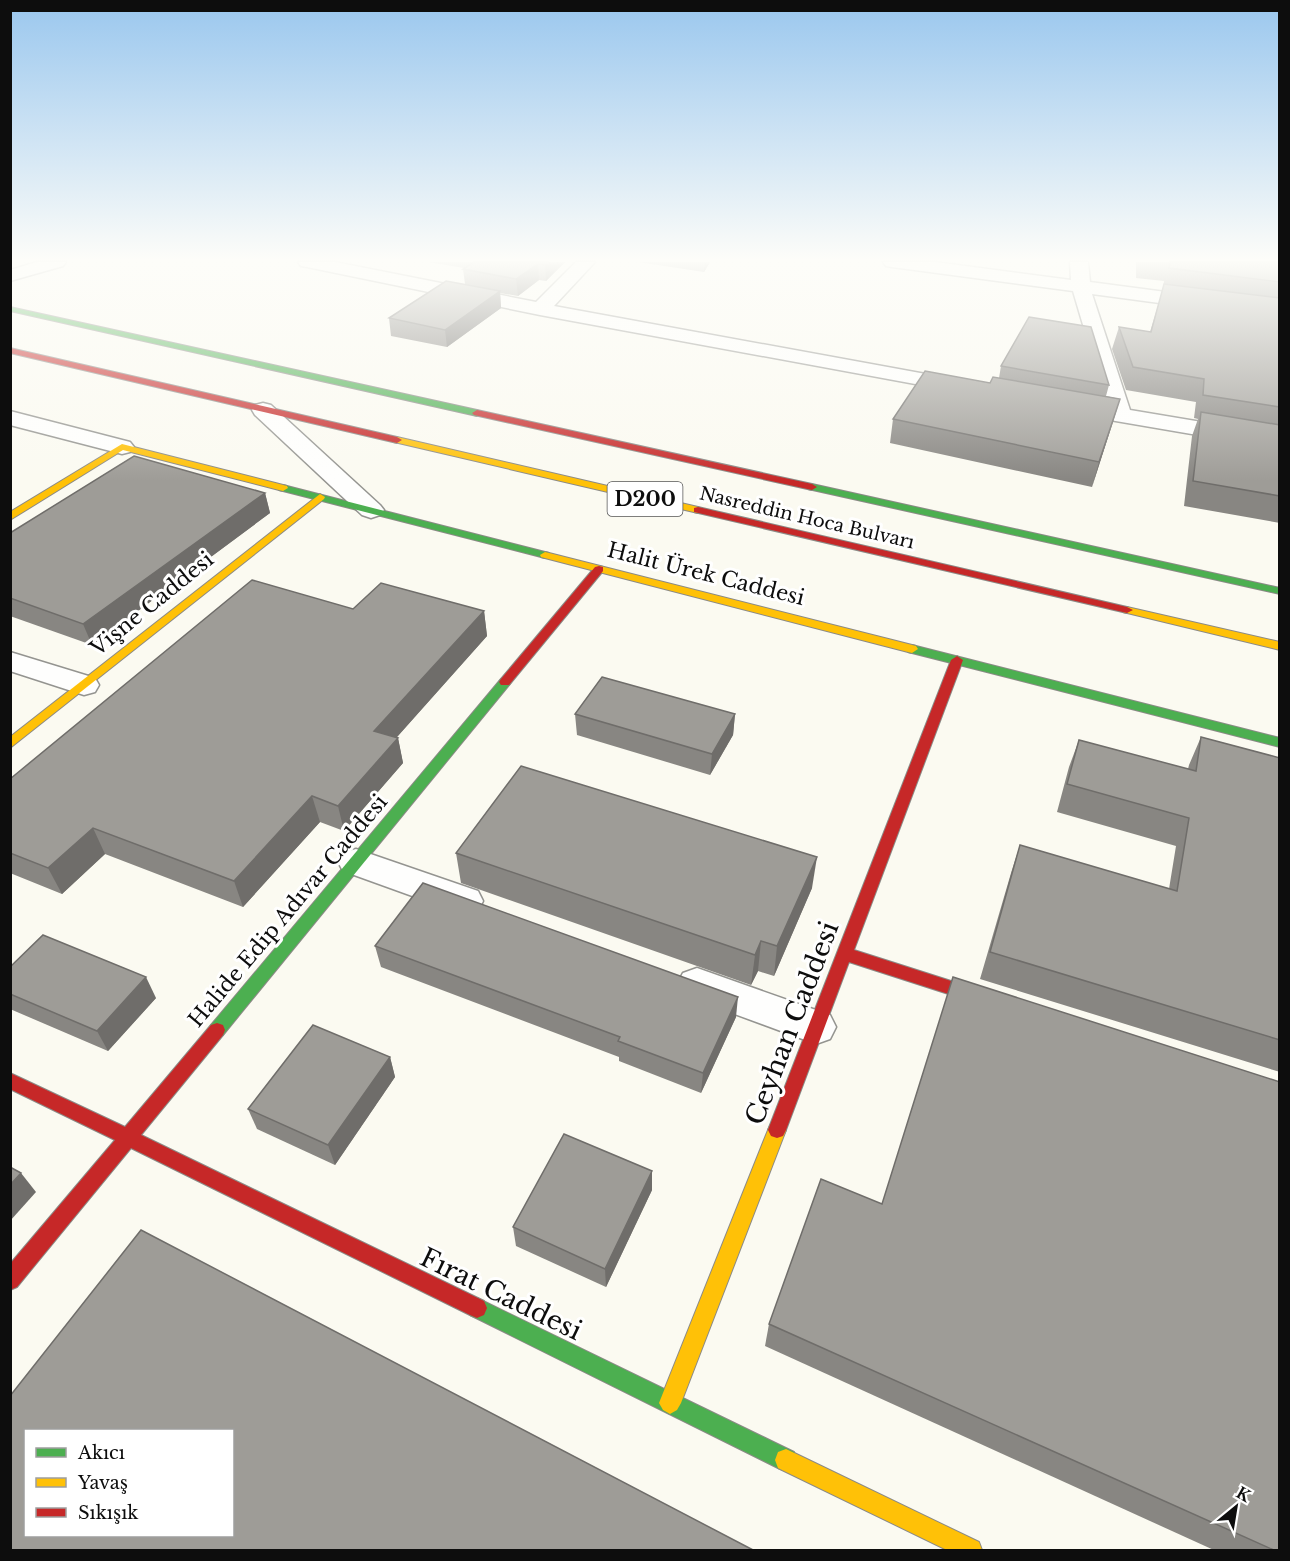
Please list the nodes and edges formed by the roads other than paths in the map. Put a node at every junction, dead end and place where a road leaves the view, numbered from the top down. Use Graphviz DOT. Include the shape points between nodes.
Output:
graph roads {
  1 [pos="126,335"];
  2 [pos="681,335"];
  3 [pos="1096,335"];
  4 [pos="10,350"];
  5 [pos="982,390"];
  6 [pos="1052,403"];
  7 [pos="263,410"];
  8 [pos="1121,416"];
  9 [pos="10,418"];
  10 [pos="1280,442"];
  11 [pos="122,447"];
  12 [pos="320,497"];
  13 [pos="371,510"];
  14 [pos="10,517"];
  15 [pos="599,569"];
  16 [pos="1280,591"];
  17 [pos="1280,646"];
  18 [pos="957,660"];
  19 [pos="10,661"];
  20 [pos="84,686"];
  21 [pos="1280,743"];
  22 [pos="10,744"];
  23 [pos="356,862"];
  24 [pos="502,914"];
  25 [pos="845,954"];
  26 [pos="670,974"];
  27 [pos="1001,1004"];
  28 [pos="816,1026"];
  29 [pos="10,1080"];
  30 [pos="128,1138"];
  31 [pos="10,1280"];
  32 [pos="670,1403"];
  33 [pos="971,1551"];
  1 -- 16 [label="main road, Nasreddin Hoca Bulvarı / D200"];
  2 -- 5 [label="street"];
  3 -- 8 [label="street"];
  4 -- 7 [label="main road, Nasreddin Hoca Bulvarı / D200"];
  6 -- 8 [label="street"];
  7 -- 13 [label="street"];
  7 -- 17 [label="main road, Nasreddin Hoca Bulvarı / D200"];
  8 -- 10 [label="street"];
  9 -- 11 [label="street"];
  11 -- 12 [label="main road, Halit Ürek Caddesi"];
  11 -- 14 [label="main road"];
  12 -- 13 [label="main road, Halit Ürek Caddesi"];
  12 -- 20 [label="main road, Vişne Caddesi"];
  13 -- 15 [label="main road, Halit Ürek Caddesi"];
  15 -- 18 [label="main road, Halit Ürek Caddesi"];
  15 -- 23 [label="main road, Halide Edip Adıvar Caddesi"];
  18 -- 21 [label="main road, Halit Ürek Caddesi"];
  18 -- 25 [label="main road, Ceyhan Caddesi"];
  19 -- 20 [label="street"];
  20 -- 22 [label="main road, Vişne Caddesi"];
  23 -- 24 [label="street"];
  23 -- 30 [label="main road, Halide Edip Adıvar Caddesi"];
  25 -- 27 [label="main road"];
  25 -- 28 [label="main road, Ceyhan Caddesi"];
  26 -- 28 [label="street"];
  28 -- 32 [label="main road, Ceyhan Caddesi"];
  29 -- 30 [label="main road, Fırat Caddesi"];
  30 -- 31 [label="main road, Halide Edip Adıvar Caddesi"];
  30 -- 32 [label="main road, Fırat Caddesi"];
  32 -- 33 [label="main road, Fırat Caddesi"];
}
